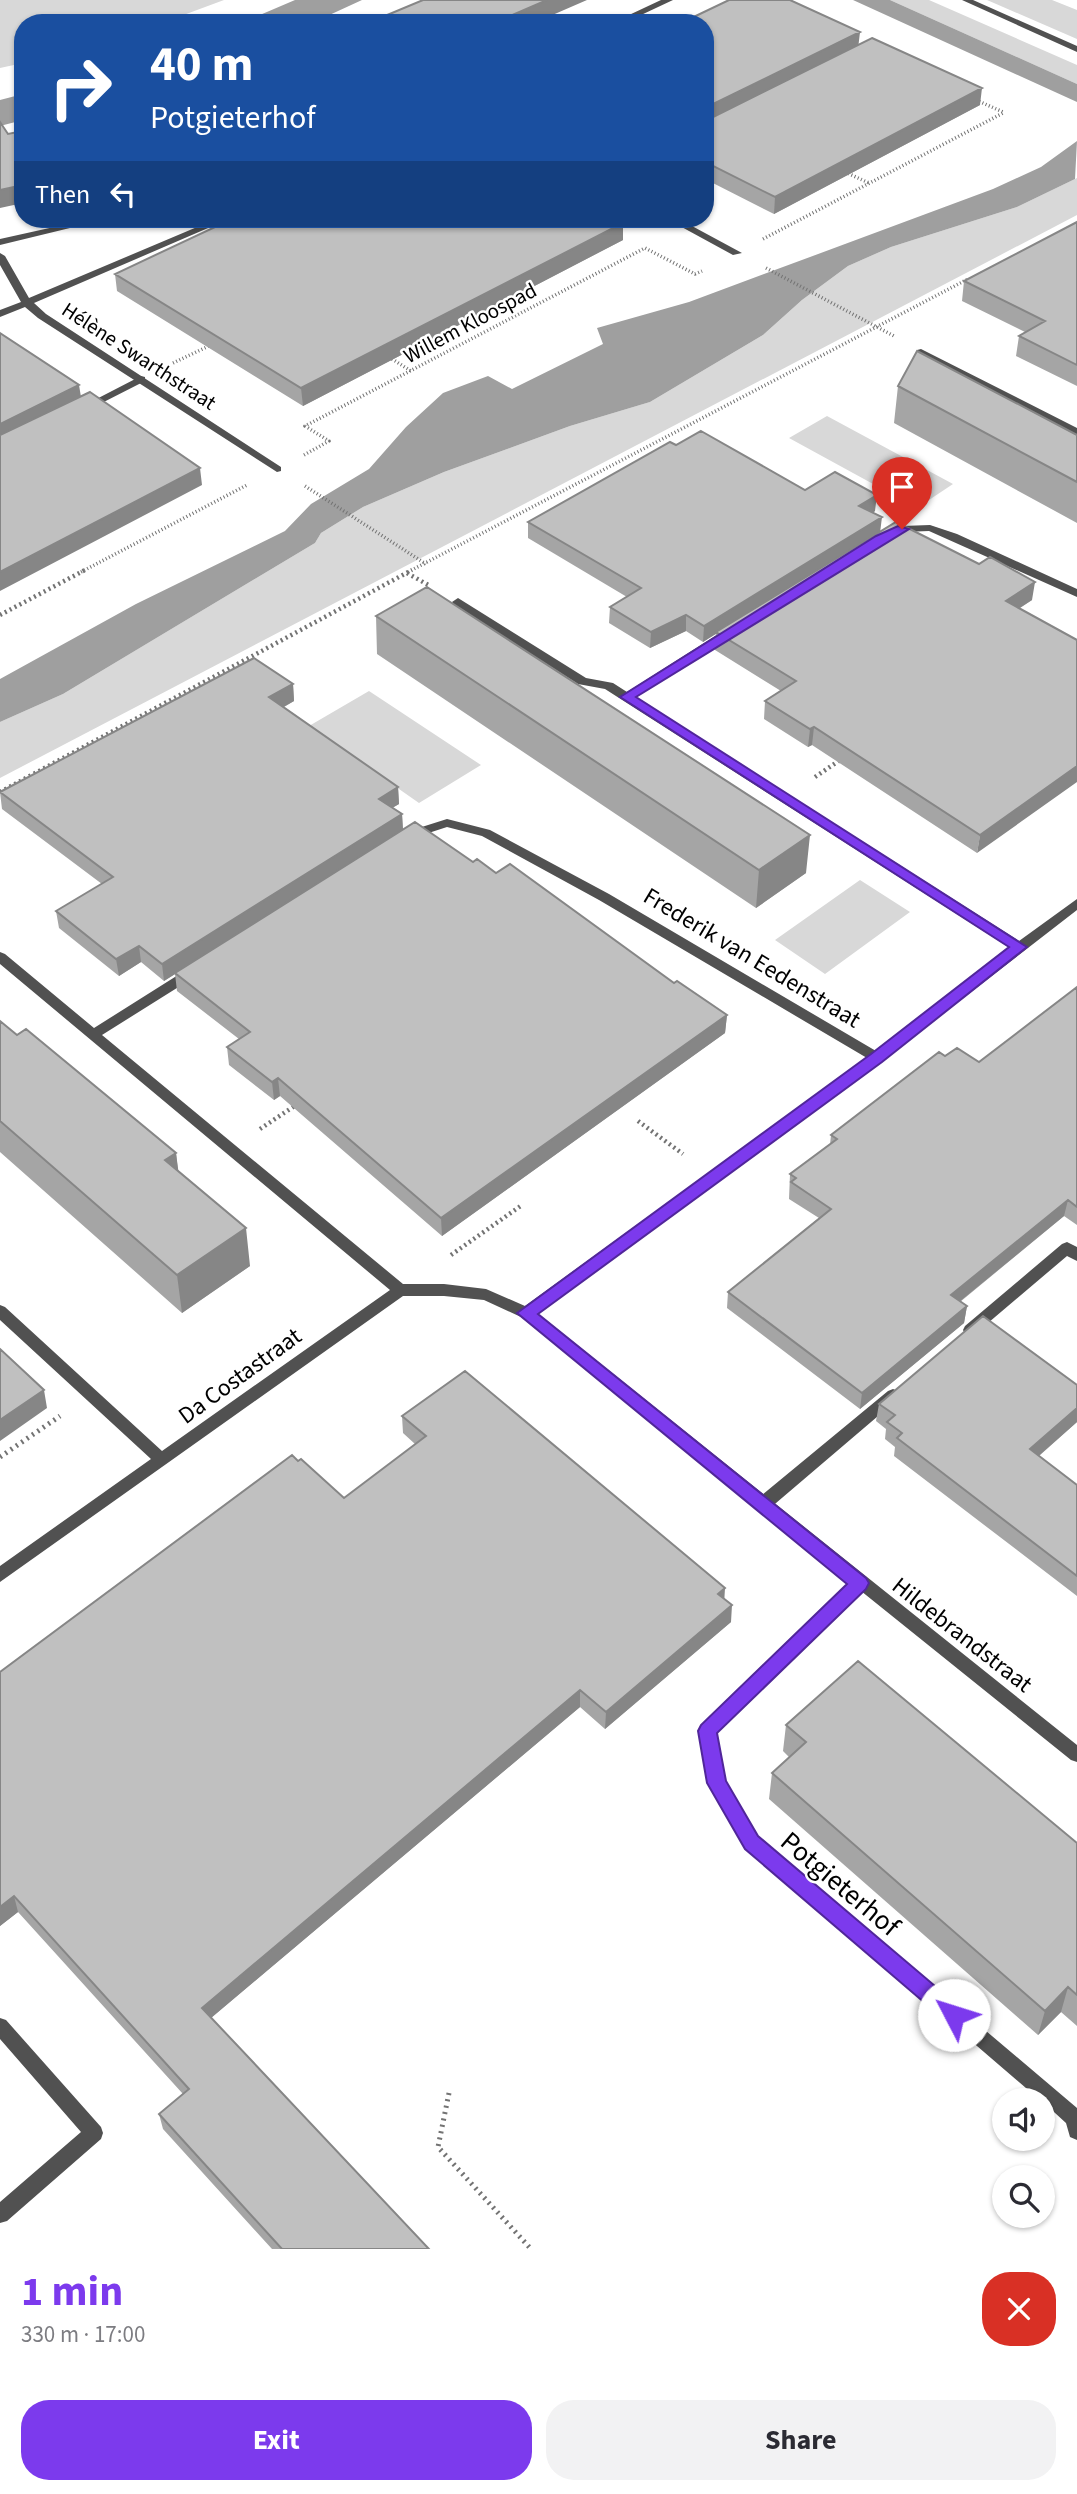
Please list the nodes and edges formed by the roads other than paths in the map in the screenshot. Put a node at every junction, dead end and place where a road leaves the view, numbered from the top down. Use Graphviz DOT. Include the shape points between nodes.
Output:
graph roads {
  1 [pos="668,0"];
  2 [pos="966,0"];
  3 [pos="636,14"];
  4 [pos="1077,49"];
  5 [pos="62,228"];
  6 [pos="202,228"];
  7 [pos="689,228"];
  8 [pos="0,242"];
  9 [pos="737,253"];
  10 [pos="0,256"];
  11 [pos="26,302"];
  12 [pos="0,314"];
  13 [pos="921,352"];
  14 [pos="141,379"];
  15 [pos="71,415"];
  16 [pos="1077,416"];
  17 [pos="1063,425"];
  18 [pos="1077,432"];
  19 [pos="277,469"];
  20 [pos="880,539"];
  21 [pos="1077,593"];
  22 [pos="458,602"];
  23 [pos="742,625"];
  24 [pos="627,697"];
  25 [pos="394,845"];
  26 [pos="1077,904"];
  27 [pos="1019,947"];
  28 [pos="0,957"];
  29 [pos="208,962"];
  30 [pos="92,1035"];
  31 [pos="877,1058"];
  32 [pos="1077,1255"];
  33 [pos="400,1290"];
  34 [pos="0,1311"];
  35 [pos="526,1313"];
  36 [pos="962,1336"];
  37 [pos="910,1381"];
  38 [pos="162,1460"];
  39 [pos="763,1504"];
  40 [pos="0,1575"];
  41 [pos="859,1583"];
  42 [pos="1077,1755"];
  43 [pos="0,2026"];
  44 [pos="1077,2131"];
  45 [pos="0,2214"];
  1 -- 3 [label="street"];
  2 -- 4 [label="street"];
  5 -- 8 [label="street"];
  6 -- 11 [label="street"];
  7 -- 9 [label="street"];
  10 -- 11 [label="street, Hélène Swarthstraat"];
  11 -- 12 [label="street"];
  11 -- 14 [label="street, Hélène Swarthstraat"];
  13 -- 17 [label="street"];
  14 -- 15 [label="street"];
  14 -- 19 [label="street, Hélène Swarthstraat"];
  16 -- 17 [label="street"];
  17 -- 18 [label="street"];
  20 -- 21 [label="street" via="902,529 930,528"];
  22 -- 24 [label="street" via="582,681 609,686"];
  23 -- 24 [label="street"];
  24 -- 27 [label="street"];
  25 -- 31 [label="street, Frederik van Eedenstraat" via="417,831 447,823 486,833"];
  26 -- 27 [label="street"];
  27 -- 31 [label="street"];
  28 -- 30 [label="street"];
  29 -- 30 [label="street"];
  30 -- 33 [label="street"];
  31 -- 35 [label="street"];
  32 -- 36 [label="street" via="1067,1248"];
  33 -- 35 [label="street" via="486,1296"];
  33 -- 38 [label="street, Da Costastraat"];
  34 -- 38 [label="street"];
  35 -- 39 [label="street, Hildebrandstraat"];
  37 -- 39 [label="street"];
  38 -- 40 [label="street, Da Costastraat"];
  39 -- 41 [label="street, Hildebrandstraat"];
  41 -- 42 [label="street, Hildebrandstraat"];
  41 -- 44 [label="street, Potgieterhof" via="707,1731 716,1783 751,1842 1075,2118"];
  43 -- 45 [label="street" via="94,2133"];
}
